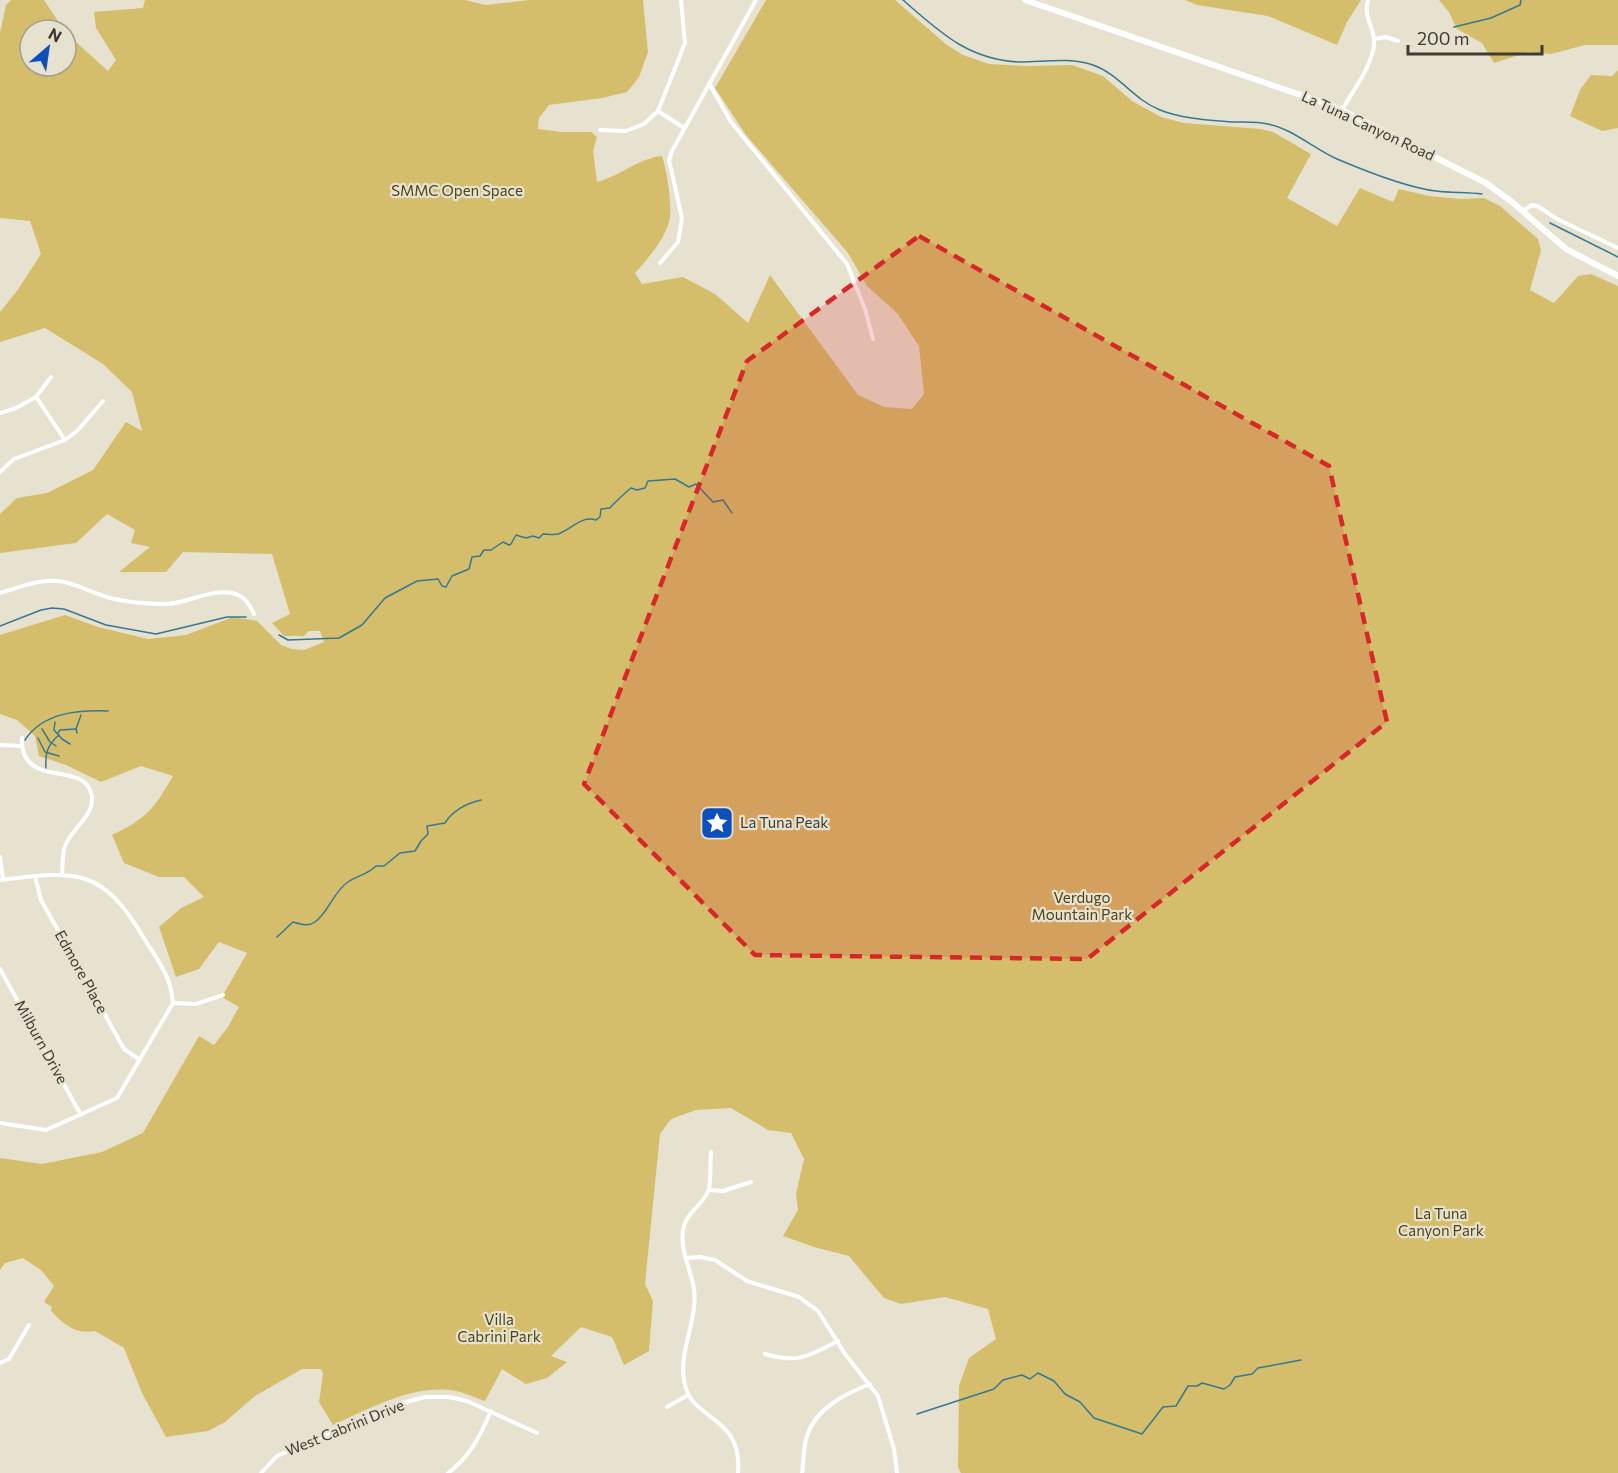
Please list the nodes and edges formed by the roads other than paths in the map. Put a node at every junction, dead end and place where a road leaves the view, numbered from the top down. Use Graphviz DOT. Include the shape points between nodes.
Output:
graph roads {
  1 [pos="681,0"];
  2 [pos="756,0"];
  3 [pos="1025,0"];
  4 [pos="1368,0"];
  5 [pos="1374,39"];
  6 [pos="1398,41"];
  7 [pos="709,83"];
  8 [pos="1341,110"];
  9 [pos="658,111"];
  10 [pos="684,128"];
  11 [pos="600,130"];
  12 [pos="1523,212"];
  13 [pos="1618,248"];
  14 [pos="660,263"];
  15 [pos="1618,276"];
  16 [pos="873,339"];
  17 [pos="51,377"];
  18 [pos="36,397"];
  19 [pos="103,401"];
  20 [pos="0,413"];
  21 [pos="64,440"];
  22 [pos="0,472"];
  23 [pos="0,593"];
  24 [pos="254,614"];
  25 [pos="22,738"];
  26 [pos="0,745"];
  27 [pos="21,746"];
  28 [pos="0,857"];
  29 [pos="62,874"];
  30 [pos="35,876"];
  31 [pos="2,880"];
  32 [pos="0,969"];
  33 [pos="223,995"];
  34 [pos="173,1003"];
  35 [pos="140,1060"];
  36 [pos="81,1115"];
  37 [pos="0,1123"];
  38 [pos="711,1152"];
  39 [pos="751,1182"];
  40 [pos="709,1190"];
  41 [pos="686,1258"];
  42 [pos="29,1325"];
  43 [pos="838,1341"];
  44 [pos="765,1354"];
  45 [pos="0,1363"];
  46 [pos="870,1384"];
  47 [pos="688,1395"];
  48 [pos="667,1407"];
  49 [pos="491,1411"];
  50 [pos="537,1433"];
  51 [pos="261,1473"];
  52 [pos="448,1473"];
  53 [pos="738,1473"];
  54 [pos="802,1473"];
  55 [pos="897,1473"];
  1 -- 9 [label="street" via="685,43"];
  2 -- 7 [label="street"];
  3 -- 8 [label="main road, La Tuna Canyon Road"];
  4 -- 5 [label="street" via="1366,17"];
  5 -- 6 [label="street"];
  5 -- 8 [label="street" via="1372,57"];
  7 -- 10 [label="street"];
  7 -- 16 [label="street" via="731,122 847,264"];
  8 -- 12 [label="main road, La Tuna Canyon Road" via="1486,183"];
  9 -- 10 [label="street"];
  9 -- 11 [label="street" via="644,124 626,131"];
  10 -- 14 [label="street" via="669,160 682,218 678,242"];
  12 -- 13 [label="street" via="1532,205 1539,207"];
  12 -- 15 [label="main road, La Tuna Canyon Road" via="1566,249"];
  17 -- 18 [label="street"];
  18 -- 20 [label="street"];
  18 -- 21 [label="street"];
  19 -- 21 [label="street" via="77,432"];
  21 -- 22 [label="street" via="14,459"];
  23 -- 24 [label="street" via="35,582 56,581 110,598 150,604 228,592 240,595"];
  25 -- 27 [label="street"];
  26 -- 27 [label="street"];
  27 -- 29 [label="street" via="36,768 75,777 91,793 90,810 65,846"];
  28 -- 31 [label="street"];
  29 -- 30 [label="street"];
  29 -- 34 [label="street" via="92,881 122,903 168,980"];
  30 -- 31 [label="street"];
  30 -- 35 [label="street, Edmore Place" via="41,900 124,1048"];
  32 -- 36 [label="street, Milburn Drive"];
  33 -- 34 [label="street" via="196,1004"];
  34 -- 35 [label="street"];
  35 -- 36 [label="street" via="117,1098"];
  36 -- 37 [label="street" via="46,1130"];
  38 -- 40 [label="street"];
  39 -- 40 [label="street" via="723,1191"];
  40 -- 41 [label="street" via="684,1224"];
  41 -- 43 [label="street" via="715,1260 757,1286 799,1297 818,1311"];
  41 -- 47 [label="street" via="694,1290 683,1366"];
  42 -- 45 [label="street" via="16,1350"];
  43 -- 44 [label="street" via="793,1360"];
  43 -- 46 [label="street"];
  46 -- 54 [label="street" via="827,1407 813,1420 806,1438"];
  46 -- 55 [label="street" via="885,1417"];
  47 -- 48 [label="street"];
  47 -- 53 [label="street" via="730,1434 738,1449"];
  49 -- 50 [label="street, West Cabrini Drive"];
  49 -- 51 [label="street, West Cabrini Drive" via="449,1397 425,1397 399,1404 277,1456"];
  49 -- 52 [label="street" via="466,1458"];
}
